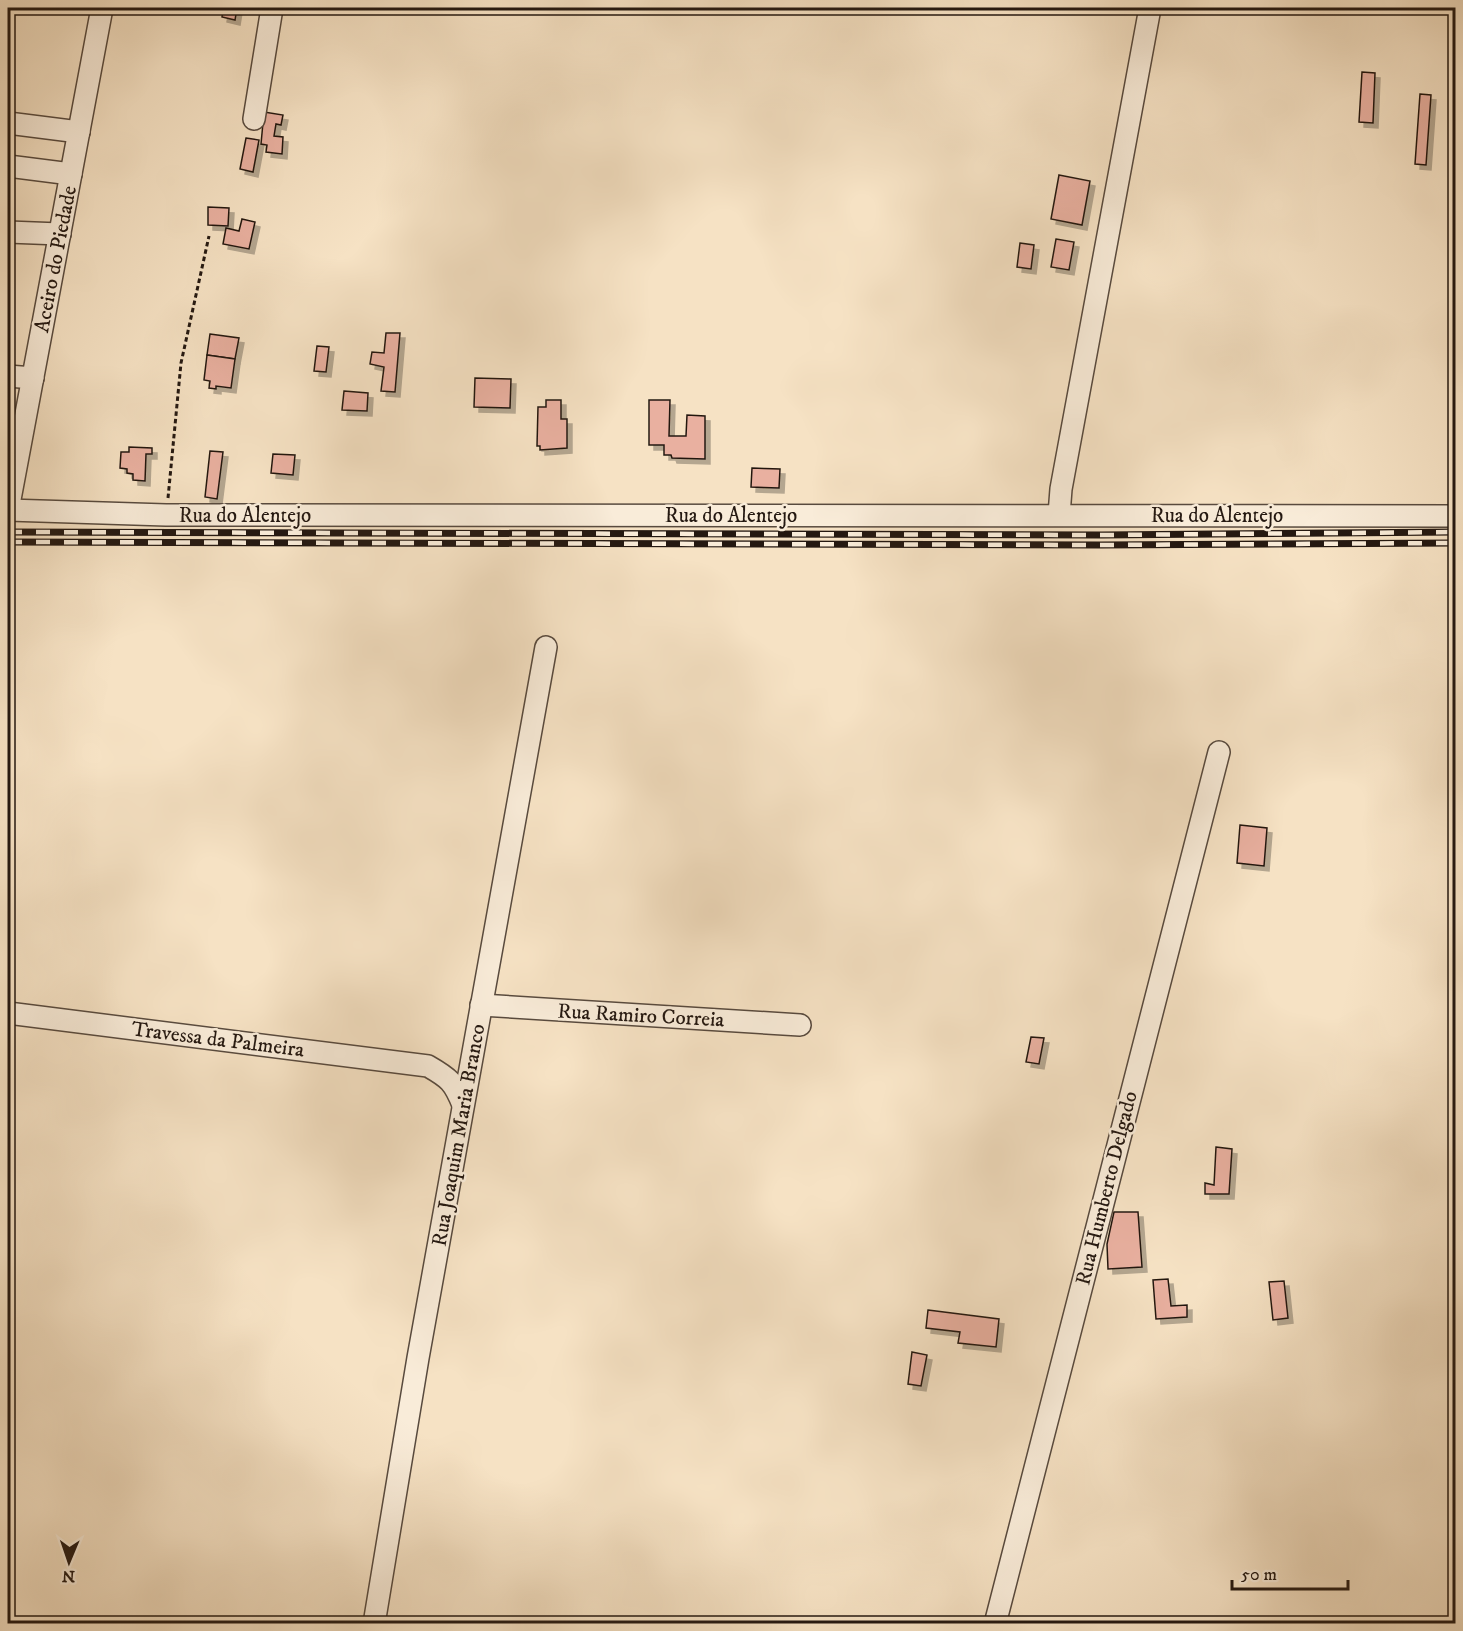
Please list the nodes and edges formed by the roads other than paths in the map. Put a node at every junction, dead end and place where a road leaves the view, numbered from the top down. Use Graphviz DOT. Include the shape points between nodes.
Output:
graph roads {
  1 [pos="102,8"];
  2 [pos="273,8"];
  3 [pos="1150,8"];
  4 [pos="254,119"];
  5 [pos="8,123"];
  6 [pos="79,132"];
  7 [pos="8,166"];
  8 [pos="71,174"];
  9 [pos="8,232"];
  10 [pos="60,234"];
  11 [pos="8,376"];
  12 [pos="33,378"];
  13 [pos="8,510"];
  14 [pos="1059,515"];
  15 [pos="1455,516"];
  16 [pos="546,647"];
  17 [pos="1219,752"];
  18 [pos="481,1005"];
  19 [pos="8,1012"];
  20 [pos="800,1025"];
  21 [pos="473,1050"];
  22 [pos="428,1066"];
  23 [pos="463,1105"];
  24 [pos="374,1623"];
  25 [pos="995,1623"];
  1 -- 6 [label="street, Aceiro do Piedade"];
  2 -- 4 [label="street"];
  3 -- 14 [label="street"];
  5 -- 6 [label="street"];
  6 -- 8 [label="street, Aceiro do Piedade"];
  7 -- 8 [label="street"];
  8 -- 10 [label="street, Aceiro do Piedade"];
  9 -- 10 [label="street"];
  10 -- 12 [label="street, Aceiro do Piedade"];
  11 -- 12 [label="street"];
  12 -- 13 [label="street, Aceiro do Piedade"];
  13 -- 14 [label="street, Rua do Alentejo" via="166,515"];
  14 -- 15 [label="street, Rua do Alentejo"];
  16 -- 18 [label="street, Rua Joaquim Maria Branco"];
  17 -- 25 [label="street, Rua Humberto Delgado"];
  18 -- 20 [label="street, Rua Ramiro Correia"];
  18 -- 21 [label="street, Rua Joaquim Maria Branco"];
  19 -- 22 [label="street, Travessa da Palmeira"];
  21 -- 22 [label="street, Travessa da Palmeira" via="448,1069"];
  21 -- 23 [label="street, Rua Joaquim Maria Branco"];
  22 -- 23 [label="street, Travessa da Palmeira" via="447,1077"];
  23 -- 24 [label="street, Rua Joaquim Maria Branco"];
}
